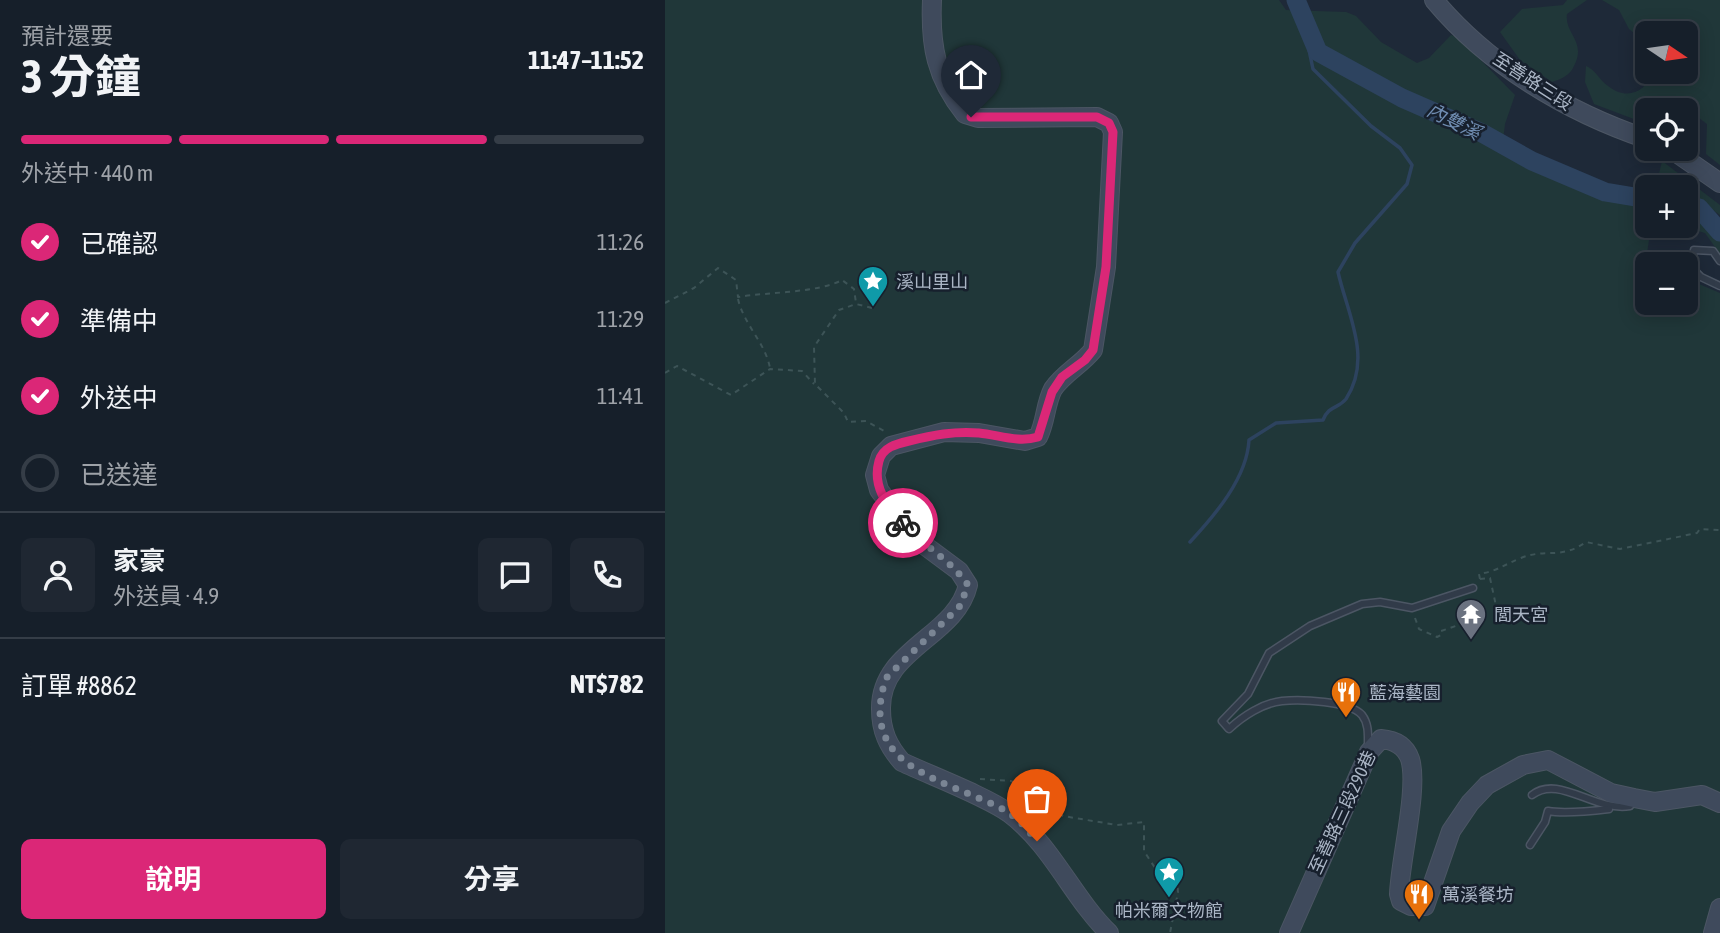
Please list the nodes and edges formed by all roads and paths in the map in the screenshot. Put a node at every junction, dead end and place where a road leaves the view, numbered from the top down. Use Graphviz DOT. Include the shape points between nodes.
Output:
graph roads {
  1 [pos="932,0"];
  2 [pos="1434,0"];
  3 [pos="1635,134"];
  4 [pos="1688,161"];
  5 [pos="1720,183"];
  6 [pos="1720,261"];
  7 [pos="1720,286"];
  8 [pos="738,297"];
  9 [pos="665,303"];
  10 [pos="856,304"];
  11 [pos="872,308"];
  12 [pos="770,369"];
  13 [pos="665,373"];
  14 [pos="815,384"];
  15 [pos="892,431"];
  16 [pos="1720,530"];
  17 [pos="1480,579"];
  18 [pos="1473,588"];
  19 [pos="1412,608"];
  20 [pos="1498,615"];
  21 [pos="1485,616"];
  22 [pos="1369,752"];
  23 [pos="979,779"];
  24 [pos="1532,795"];
  25 [pos="1634,799"];
  26 [pos="1720,803"];
  27 [pos="1614,808"];
  28 [pos="1529,845"];
  29 [pos="1720,908"];
  30 [pos="1109,933"];
  31 [pos="1170,933"];
  32 [pos="1289,933"];
  33 [pos="1713,933"];
  1 -- 30 [label="street" via="930,40 936,64 965,114 978,118 1097,117 1109,123 1113,132 1106,267 1093,350 1052,392 1038,437 1025,441 944,432 891,446 881,456 875,475 879,490 916,539 959,571 968,585 960,606 891,670 881,694 881,722 891,749 902,762 1008,812 1028,830"];
  2 -- 3 [label="street, 至善路三段" via="1453,23 1519,76 1577,109"];
  4 -- 5 [label="street"];
  6 -- 7 [label="lane" via="1713,251 1694,250 1691,258 1691,267 1701,277"];
  8 -- 9 [label="path" via="736,280 718,268"];
  8 -- 10 [label="path" via="826,289 842,280 854,289"];
  8 -- 12 [label="path" via="752,335 767,351"];
  10 -- 11 [label="path"];
  10 -- 14 [label="path" via="839,310 814,347"];
  12 -- 13 [label="path" via="731,395 677,366"];
  12 -- 14 [label="path" via="802,370"];
  14 -- 15 [label="path" via="848,422 866,421 882,433"];
  16 -- 17 [label="path" via="1700,529 1620,549 1586,542 1572,552 1523,557 1502,569 1479,574"];
  17 -- 18 [label="path"];
  17 -- 20 [label="path" via="1490,578"];
  18 -- 19 [label="lane"];
  19 -- 21 [label="path" via="1419,629 1437,637 1441,631"];
  19 -- 22 [label="lane" via="1361,604 1310,626 1269,653 1248,694 1222,721 1229,729 1255,710 1282,701 1335,703 1362,715 1368,725"];
  22 -- 25 [label="street, 至善路三段290巷" via="1381,739 1394,740 1409,757 1412,770 1399,894 1401,901 1411,906 1425,906 1451,831 1470,803 1509,771 1548,761 1611,793"];
  22 -- 32 [label="street, 至善路三段290巷"];
  23 -- 31 [label="path" via="1011,781 1034,791 1063,816 1117,825 1144,822 1144,851 1157,871 1177,879"];
  24 -- 27 [label="lane" via="1544,788 1563,789"];
  25 -- 26 [label="street, 至善路三段290巷" via="1655,802 1702,795"];
  25 -- 27 [label="lane" via="1630,806"];
  27 -- 28 [label="lane" via="1548,811"];
  29 -- 33 [label="street"];
}
